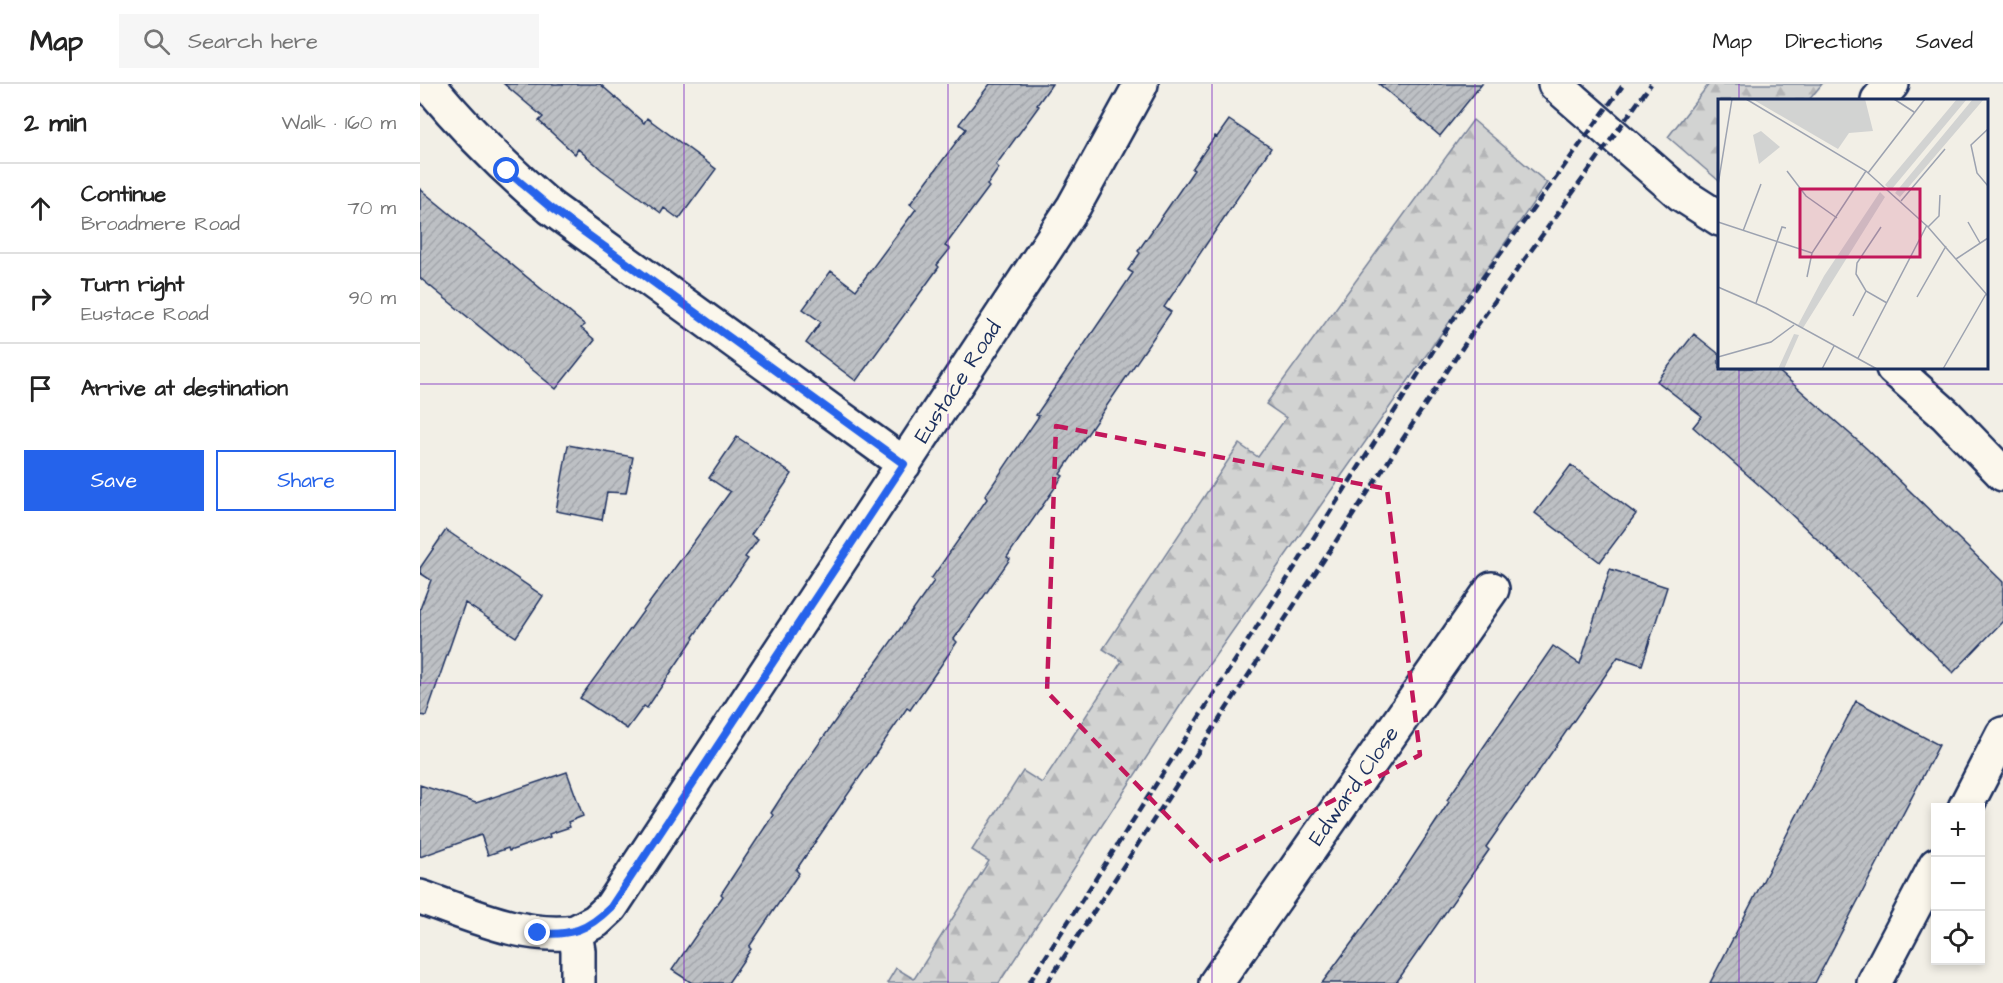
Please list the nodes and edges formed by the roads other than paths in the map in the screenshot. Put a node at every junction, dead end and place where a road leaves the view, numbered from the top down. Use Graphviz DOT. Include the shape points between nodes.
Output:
graph roads {
  1 [pos="428,84"];
  2 [pos="1141,84"];
  3 [pos="1555,84"];
  4 [pos="1892,84"];
  5 [pos="1879,99"];
  6 [pos="1718,218"];
  7 [pos="1894,369"];
  8 [pos="904,464"];
  9 [pos="2003,474"];
  10 [pos="1492,590"];
  11 [pos="2003,734"];
  12 [pos="1967,803"];
  13 [pos="1931,873"];
  14 [pos="420,897"];
  15 [pos="575,932"];
  16 [pos="578,983"];
  17 [pos="1216,983"];
  18 [pos="1874,983"];
  1 -- 8 [label="street" via="472,136 551,208"];
  2 -- 8 [label="street, Eustace Road" via="1074,206"];
  3 -- 6 [label="street" via="1681,194"];
  4 -- 5 [label="street"];
  7 -- 9 [label="street"];
  8 -- 15 [label="street, Eustace Road" via="611,907"];
  10 -- 17 [label="street, Edward Close"];
  11 -- 12 [label="street"];
  13 -- 18 [label="street"];
  14 -- 15 [label="street, Eustace Road" via="525,932"];
  15 -- 16 [label="street"];
}
